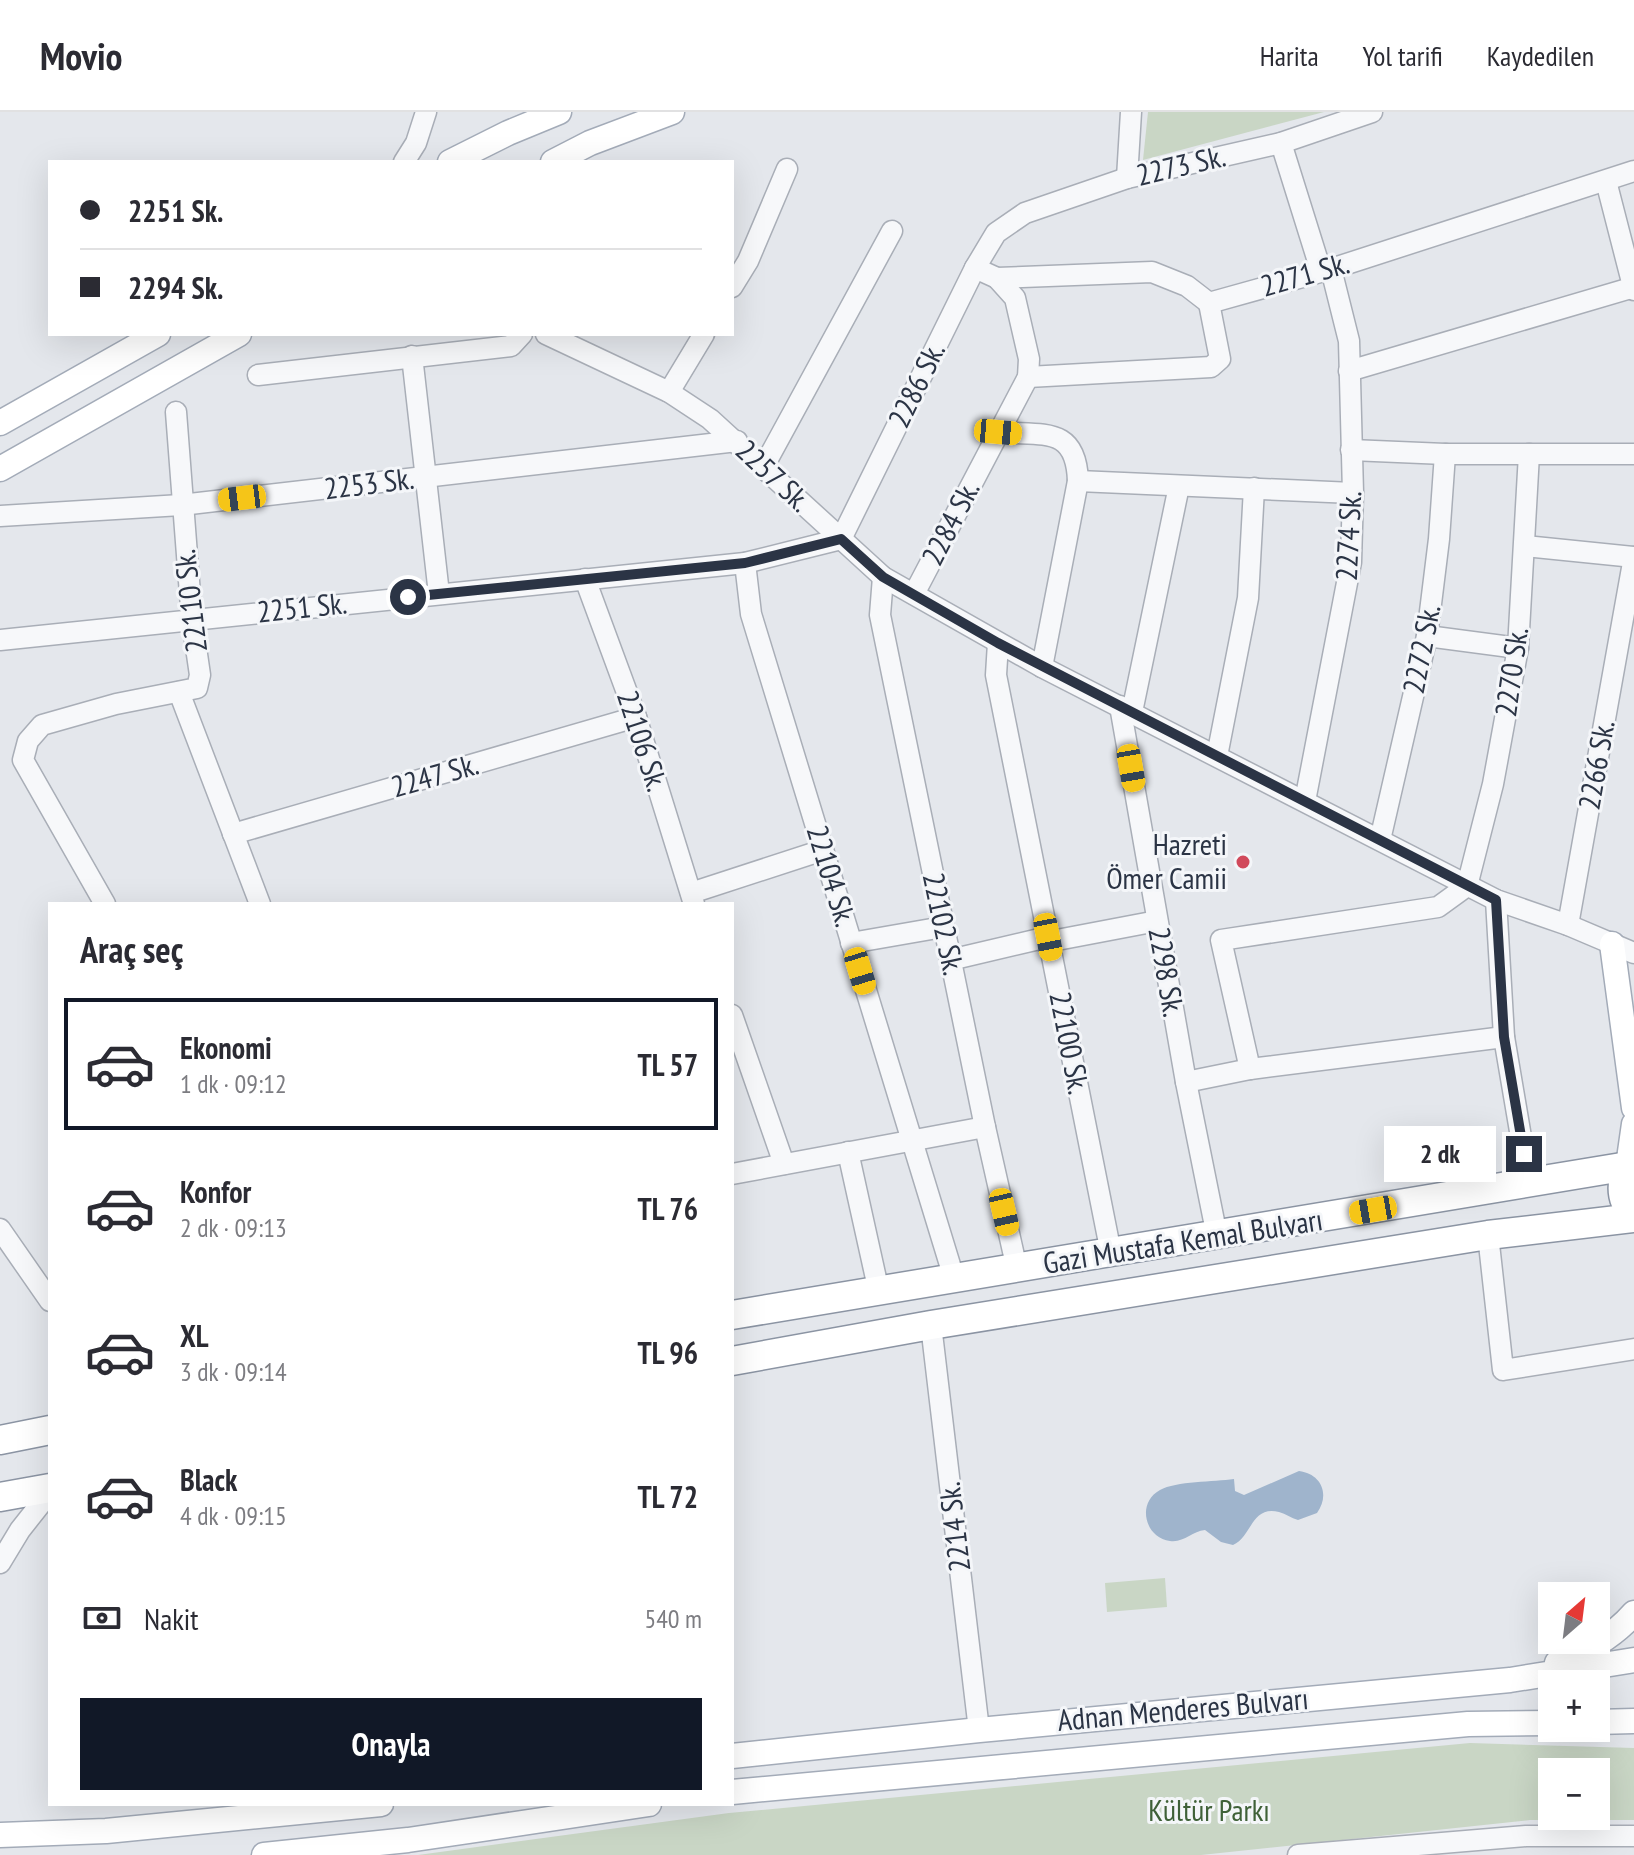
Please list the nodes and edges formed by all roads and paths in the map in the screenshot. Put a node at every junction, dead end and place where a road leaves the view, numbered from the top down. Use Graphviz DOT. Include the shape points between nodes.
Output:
graph roads {
  1 [pos="426,112"];
  2 [pos="559,112"];
  3 [pos="672,112"];
  4 [pos="1131,112"];
  5 [pos="1364,113"];
  6 [pos="1281,143"];
  7 [pos="405,160"];
  8 [pos="454,160"];
  9 [pos="557,160"];
  10 [pos="787,169"];
  11 [pos="1634,171"];
  12 [pos="1127,178"];
  13 [pos="1606,181"];
  14 [pos="892,231"];
  15 [pos="996,233"];
  16 [pos="975,268"];
  17 [pos="1326,270"];
  18 [pos="997,278"];
  19 [pos="734,284"];
  20 [pos="1634,288"];
  21 [pos="1209,303"];
  22 [pos="154,336"];
  23 [pos="235,336"];
  24 [pos="520,336"];
  25 [pos="703,336"];
  26 [pos="572,339"];
  27 [pos="412,356"];
  28 [pos="1349,371"];
  29 [pos="258,375"];
  30 [pos="1028,377"];
  31 [pos="669,392"];
  32 [pos="176,412"];
  33 [pos="0,423"];
  34 [pos="998,432"];
  35 [pos="737,441"];
  36 [pos="1351,450"];
  37 [pos="1445,454"];
  38 [pos="1529,454"];
  39 [pos="1634,454"];
  40 [pos="764,466"];
  41 [pos="0,469"];
  42 [pos="424,477"];
  43 [pos="1078,481"];
  44 [pos="1179,486"];
  45 [pos="1254,488"];
  46 [pos="1353,493"];
  47 [pos="181,505"];
  48 [pos="0,516"];
  49 [pos="841,539"];
  50 [pos="1525,546"];
  51 [pos="1634,557"];
  52 [pos="745,563"];
  53 [pos="883,577"];
  54 [pos="585,579"];
  55 [pos="439,594"];
  56 [pos="914,594"];
  57 [pos="192,620"];
  58 [pos="1427,636"];
  59 [pos="0,640"];
  60 [pos="998,643"];
  61 [pos="1518,648"];
  62 [pos="1042,667"];
  63 [pos="179,692"];
  64 [pos="1126,709"];
  65 [pos="636,717"];
  66 [pos="1217,756"];
  67 [pos="1305,801"];
  68 [pos="233,834"];
  69 [pos="1380,840"];
  70 [pos="823,850"];
  71 [pos="1467,886"];
  72 [pos="692,899"];
  73 [pos="1496,900"];
  74 [pos="104,902"];
  75 [pos="259,902"];
  76 [pos="1157,921"];
  77 [pos="1568,925"];
  78 [pos="943,927"];
  79 [pos="1048,937"];
  80 [pos="851,943"];
  81 [pos="1623,948"];
  82 [pos="950,960"];
  83 [pos="734,1021"];
  84 [pos="1504,1037"];
  85 [pos="1250,1069"];
  86 [pos="1186,1082"];
  87 [pos="1634,1108"];
  88 [pos="1634,1124"];
  89 [pos="985,1127"];
  90 [pos="912,1140"];
  91 [pos="848,1152"];
  92 [pos="784,1164"];
  93 [pos="1631,1166"];
  94 [pos="734,1174"];
  95 [pos="1529,1184"];
  96 [pos="1634,1217"];
  97 [pos="0,1229"];
  98 [pos="1488,1235"];
  99 [pos="1217,1236"];
  100 [pos="1111,1253"];
  101 [pos="1017,1269"];
  102 [pos="954,1278"];
  103 [pos="879,1292"];
  104 [pos="48,1298"];
  105 [pos="734,1315"];
  106 [pos="931,1325"];
  107 [pos="1634,1349"];
  108 [pos="734,1361"];
  109 [pos="48,1417"];
  110 [pos="48,1430"];
  111 [pos="9,1438"];
  112 [pos="48,1490"];
  113 [pos="48,1493"];
  114 [pos="0,1497"];
  115 [pos="0,1563"];
  116 [pos="1634,1613"];
  117 [pos="1634,1660"];
  118 [pos="1510,1680"];
  119 [pos="1634,1721"];
  120 [pos="1610,1722"];
  121 [pos="1538,1723"];
  122 [pos="979,1730"];
  123 [pos="734,1756"];
  124 [pos="734,1792"];
  125 [pos="361,1806"];
  126 [pos="636,1806"];
  127 [pos="0,1835"];
  128 [pos="1634,1836"];
  129 [pos="264,1855"];
  130 [pos="1298,1855"];
  1 -- 7 [label="street"];
  2 -- 8 [label="main road"];
  3 -- 9 [label="main road"];
  4 -- 12 [label="street"];
  5 -- 6 [label="street, 2273 Sk."];
  6 -- 12 [label="street, 2273 Sk."];
  6 -- 17 [label="street, 2274 Sk."];
  10 -- 19 [label="street"];
  11 -- 13 [label="street, 2271 Sk."];
  12 -- 15 [label="street, 2273 Sk." via="1025,213"];
  13 -- 17 [label="street, 2271 Sk."];
  13 -- 20 [label="street"];
  14 -- 40 [label="street"];
  15 -- 16 [label="street, 2286 Sk."];
  16 -- 18 [label="street"];
  16 -- 49 [label="street, 2286 Sk."];
  17 -- 21 [label="street, 2271 Sk."];
  17 -- 28 [label="street, 2274 Sk." via="1349,341"];
  18 -- 21 [label="street" via="1152,272 1187,286"];
  18 -- 30 [label="street" via="1015,298"];
  20 -- 28 [label="street"];
  21 -- 30 [label="street" via="1220,359 1211,367"];
  22 -- 33 [label="main road"];
  23 -- 41 [label="main road"];
  24 -- 27 [label="street" via="511,346"];
  25 -- 31 [label="street"];
  26 -- 31 [label="street, 2257 Sk."];
  27 -- 29 [label="street"];
  27 -- 42 [label="street"];
  28 -- 36 [label="street, 2274 Sk."];
  30 -- 34 [label="street, 2284 Sk."];
  31 -- 35 [label="street, 2257 Sk."];
  32 -- 47 [label="street, 22110 Sk."];
  34 -- 43 [label="street" via="1057,437 1072,447"];
  34 -- 56 [label="street, 2284 Sk."];
  35 -- 40 [label="street, 2257 Sk."];
  35 -- 42 [label="street, 2253 Sk."];
  36 -- 37 [label="street"];
  36 -- 46 [label="street, 2274 Sk."];
  37 -- 38 [label="street"];
  37 -- 58 [label="street, 2272 Sk."];
  38 -- 39 [label="street"];
  38 -- 50 [label="street, 2270 Sk."];
  40 -- 49 [label="street, 2257 Sk."];
  42 -- 47 [label="street, 2253 Sk."];
  42 -- 55 [label="street"];
  43 -- 44 [label="street"];
  43 -- 62 [label="street"];
  44 -- 45 [label="street"];
  44 -- 64 [label="street"];
  45 -- 46 [label="street"];
  45 -- 66 [label="street" via="1248,598"];
  46 -- 67 [label="street, 2274 Sk." via="1351,562"];
  47 -- 48 [label="street, 2253 Sk."];
  47 -- 57 [label="street, 22110 Sk."];
  49 -- 52 [label="street, 2251 Sk."];
  49 -- 53 [label="street, 2257 Sk."];
  50 -- 51 [label="street"];
  50 -- 61 [label="street, 2270 Sk."];
  51 -- 77 [label="street, 2266 Sk."];
  52 -- 54 [label="street, 2251 Sk."];
  52 -- 70 [label="street, 22104 Sk." via="751,614"];
  53 -- 56 [label="street, 2257 Sk."];
  53 -- 78 [label="street, 22102 Sk." via="880,615"];
  54 -- 55 [label="street, 2251 Sk."];
  54 -- 65 [label="street, 22106 Sk."];
  55 -- 57 [label="street, 2251 Sk."];
  56 -- 60 [label="street, 2257 Sk."];
  57 -- 59 [label="street, 2251 Sk."];
  57 -- 63 [label="street, 22110 Sk." via="200,675 197,688"];
  58 -- 61 [label="street"];
  58 -- 69 [label="street, 2272 Sk."];
  60 -- 62 [label="street, 2257 Sk."];
  60 -- 79 [label="street, 22100 Sk." via="996,675"];
  61 -- 71 [label="street, 2270 Sk." via="1493,784"];
  62 -- 64 [label="street, 2257 Sk."];
  63 -- 68 [label="street, 22110 Sk."];
  63 -- 74 [label="street" via="42,725 28,741 23,760"];
  64 -- 66 [label="street, 2257 Sk."];
  64 -- 76 [label="street, 2298 Sk."];
  65 -- 68 [label="street, 2247 Sk."];
  65 -- 72 [label="street, 22106 Sk."];
  66 -- 67 [label="street, 2257 Sk."];
  67 -- 69 [label="street, 2257 Sk."];
  68 -- 75 [label="street, 22110 Sk."];
  69 -- 71 [label="street, 2257 Sk."];
  70 -- 72 [label="street"];
  70 -- 80 [label="street, 22104 Sk."];
  71 -- 73 [label="street, 2257 Sk."];
  71 -- 85 [label="street" via="1438,907 1221,940"];
  73 -- 77 [label="street, 2257 Sk."];
  73 -- 84 [label="street"];
  76 -- 79 [label="street" via="1057,940"];
  76 -- 86 [label="street, 2298 Sk."];
  77 -- 81 [label="street, 2257 Sk."];
  78 -- 80 [label="street"];
  78 -- 82 [label="street, 22102 Sk."];
  79 -- 82 [label="street"];
  79 -- 100 [label="street, 22100 Sk."];
  80 -- 90 [label="street, 22104 Sk."];
  81 -- 87 [label="main road"];
  82 -- 89 [label="street, 22102 Sk."];
  83 -- 92 [label="street"];
  84 -- 85 [label="street"];
  84 -- 95 [label="street"];
  85 -- 86 [label="street"];
  86 -- 99 [label="street, 2298 Sk."];
  88 -- 93 [label="main road"];
  89 -- 90 [label="street"];
  89 -- 101 [label="street, 22102 Sk."];
  90 -- 91 [label="street"];
  90 -- 102 [label="street, 22104 Sk."];
  91 -- 92 [label="street"];
  91 -- 103 [label="street"];
  92 -- 94 [label="street"];
  93 -- 95 [label="highway, Gazi Mustafa Kemal Bulvarı"];
  93 -- 96 [label="highway" via="1623,1177 1623,1196"];
  95 -- 99 [label="highway, Gazi Mustafa Kemal Bulvarı"];
  96 -- 98 [label="highway, Gazi Mustafa Kemal Bulvarı"];
  97 -- 104 [label="street"];
  98 -- 106 [label="highway, Gazi Mustafa Kemal Bulvarı"];
  98 -- 107 [label="street" via="1503,1370"];
  99 -- 100 [label="highway, Gazi Mustafa Kemal Bulvarı"];
  100 -- 101 [label="highway, Gazi Mustafa Kemal Bulvarı"];
  101 -- 102 [label="highway, Gazi Mustafa Kemal Bulvarı"];
  102 -- 103 [label="highway, Gazi Mustafa Kemal Bulvarı"];
  103 -- 105 [label="highway, Gazi Mustafa Kemal Bulvarı"];
  106 -- 108 [label="highway, Gazi Mustafa Kemal Bulvarı"];
  106 -- 122 [label="street, 2214 Sk."];
  109 -- 111 [label="street"];
  110 -- 111 [label="highway"];
  112 -- 114 [label="highway"];
  113 -- 115 [label="street"];
  116 -- 118 [label="main road" via="1619,1630 1581,1653"];
  117 -- 118 [label="main road, Adnan Menderes Bulvarı"];
  118 -- 122 [label="main road, Adnan Menderes Bulvarı"];
  119 -- 120 [label="main road"];
  121 -- 124 [label="main road, Adnan Menderes Bulvarı" via="1468,1724"];
  122 -- 123 [label="main road, Adnan Menderes Bulvarı"];
  125 -- 127 [label="main road" via="106,1831"];
  126 -- 129 [label="main road"];
  128 -- 130 [label="street" via="1526,1836"];
}
